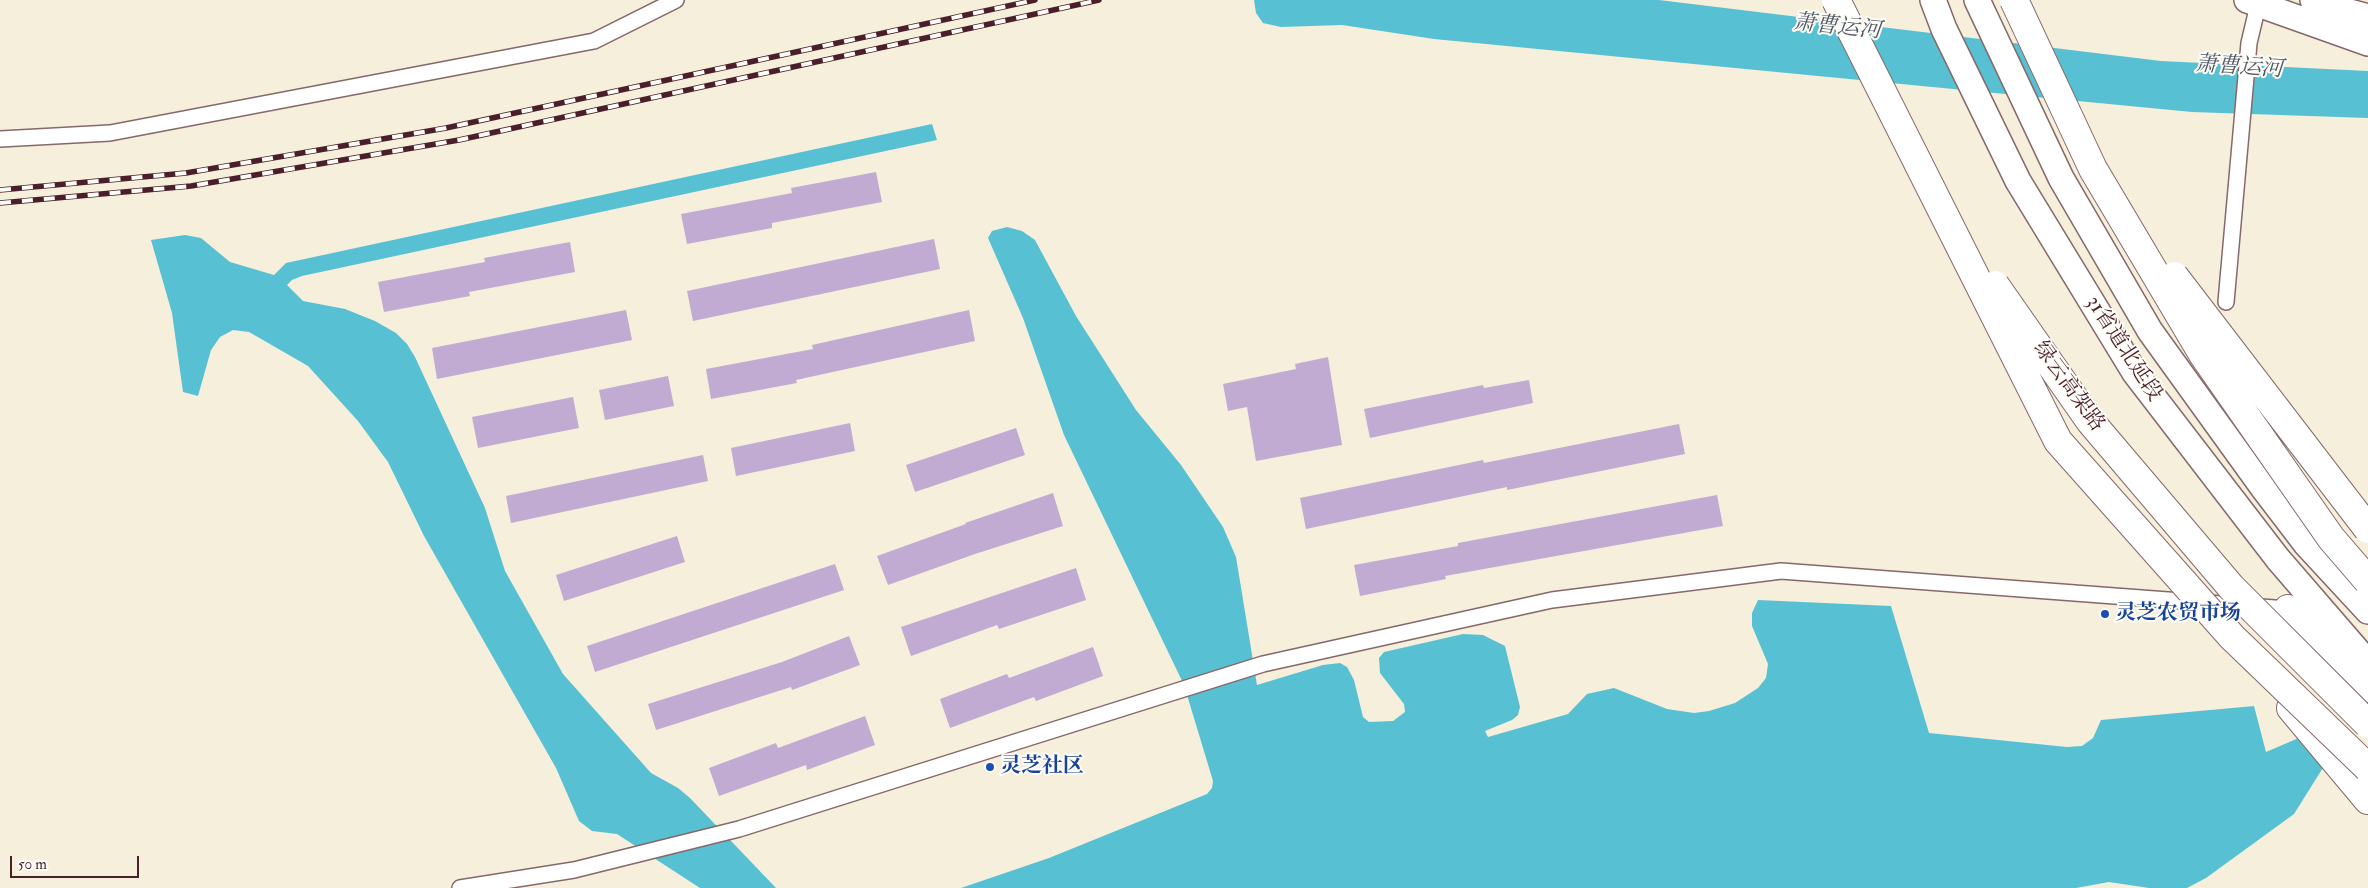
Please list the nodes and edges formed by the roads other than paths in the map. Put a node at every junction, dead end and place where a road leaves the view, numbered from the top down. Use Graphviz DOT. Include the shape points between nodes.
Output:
graph roads {
  1 [pos="676,0"];
  2 [pos="1836,0"];
  3 [pos="1927,0"];
  4 [pos="1933,0"];
  5 [pos="1977,0"];
  6 [pos="2014,0"];
  7 [pos="2023,0"];
  8 [pos="2313,0"];
  9 [pos="2252,2"];
  10 [pos="2368,18"];
  11 [pos="1944,29"];
  12 [pos="2368,43"];
  13 [pos="0,139"];
  14 [pos="2092,169"];
  15 [pos="2226,302"];
  16 [pos="2264,489"];
  17 [pos="2368,529"];
  18 [pos="2368,581"];
  19 [pos="2288,609"];
  20 [pos="2368,612"];
  21 [pos="2232,637"];
  22 [pos="2368,663"];
  23 [pos="2368,688"];
  24 [pos="2368,724"];
  25 [pos="2368,768"];
  26 [pos="2368,800"];
  27 [pos="460,888"];
  1 -- 13 [label="street" via="594,41 110,133"];
  2 -- 21 [label="highway, bridge" via="2058,441"];
  2 -- 24 [label="highway, 绿云高架路, bridge" via="1955,228 2090,421 2231,587"];
  3 -- 11 [label="main road"];
  4 -- 11 [label="main road, 31省道北延段"];
  5 -- 16 [label="main road" via="2061,178 2146,323"];
  6 -- 14 [label="highway, bridge"];
  7 -- 16 [label="main road, bridge" via="2102,182 2205,367"];
  8 -- 10 [label="main road"];
  9 -- 12 [label="main road"];
  9 -- 15 [label="street"];
  11 -- 22 [label="main road, 31省道北延段" via="2018,181 2134,373 2278,559"];
  14 -- 17 [label="highway, bridge"];
  14 -- 18 [label="highway, bridge" via="2204,356 2331,538"];
  16 -- 20 [label="main road" via="2306,544"];
  19 -- 23 [label="highway"];
  19 -- 27 [label="street" via="1781,571 1552,600 1264,664 739,829 574,870"];
  21 -- 25 [label="highway, bridge"];
  21 -- 26 [label="highway, bridge"];
}
